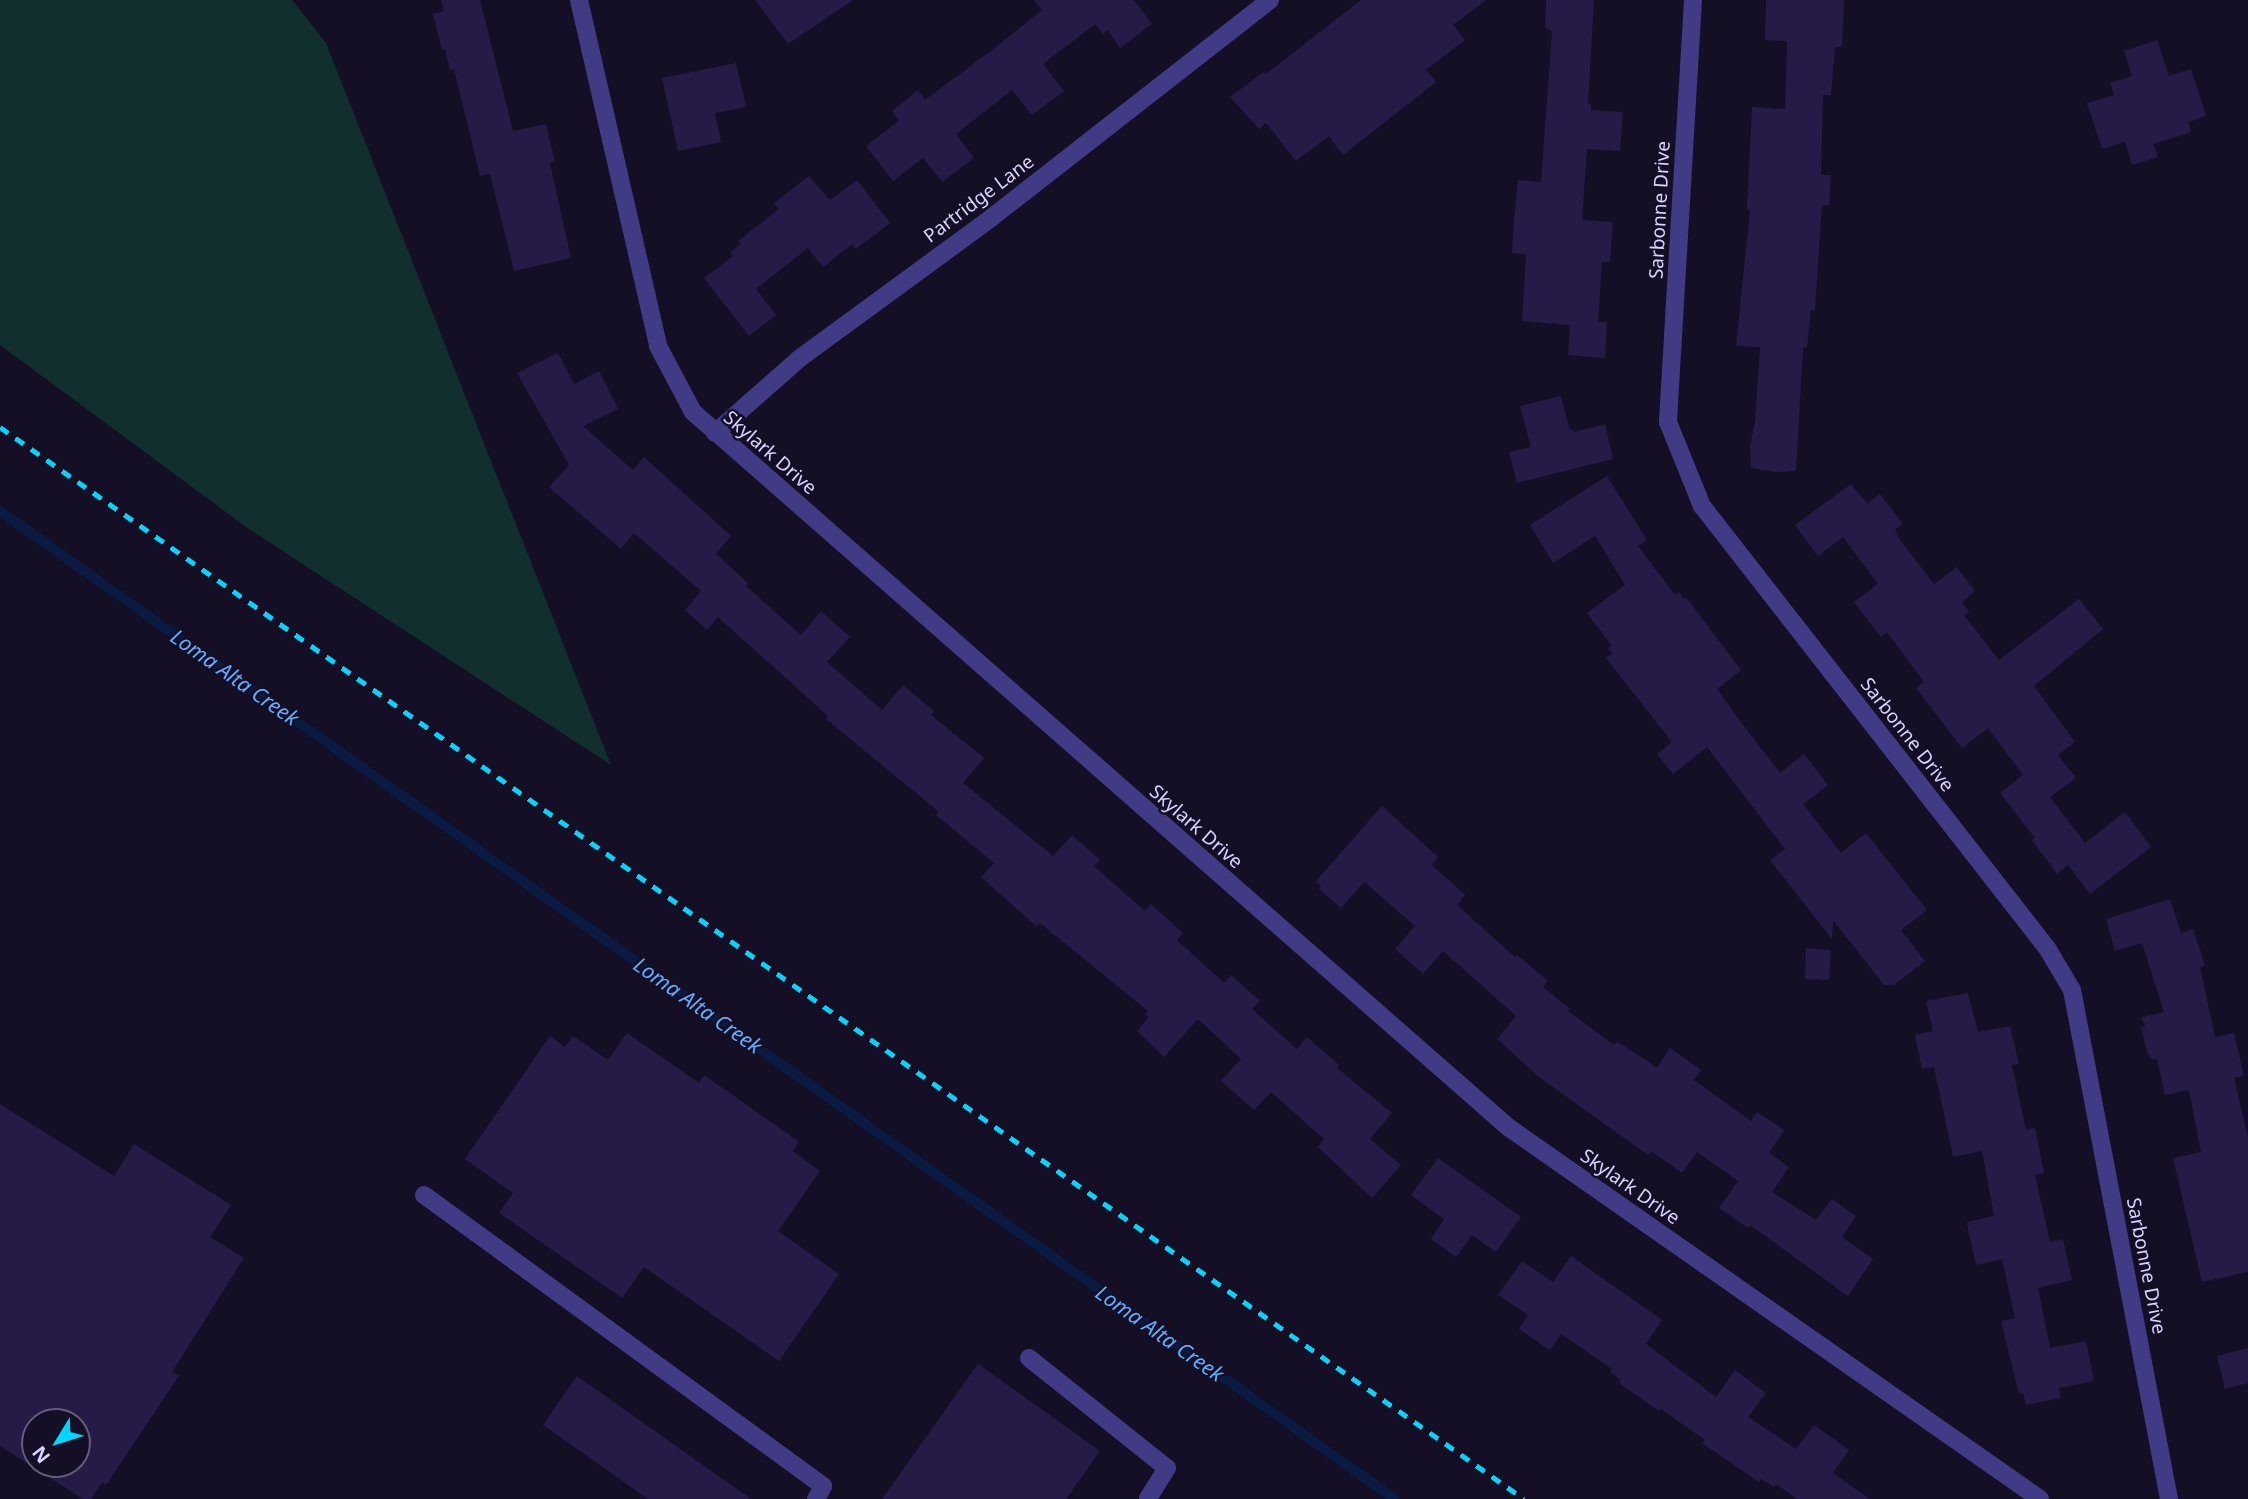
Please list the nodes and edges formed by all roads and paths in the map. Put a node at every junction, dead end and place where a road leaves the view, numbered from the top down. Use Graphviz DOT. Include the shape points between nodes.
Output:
graph roads {
  1 [pos="1270,0"];
  2 [pos="1693,0"];
  3 [pos="583,2"];
  4 [pos="715,433"];
  5 [pos="424,1195"];
  6 [pos="1029,1358"];
  7 [pos="816,1499"];
  8 [pos="1148,1499"];
  9 [pos="2040,1499"];
  10 [pos="2169,1499"];
  1 -- 4 [label="street, Partridge Lane" via="991,218 800,358"];
  2 -- 10 [label="street, Sarbonne Drive" via="1668,422 1702,506 2047,948 2072,989"];
  3 -- 4 [label="street, Skylark Drive" via="657,346 693,412"];
  4 -- 9 [label="street, Skylark Drive" via="1508,1127"];
  5 -- 7 [label="street" via="823,1486"];
  6 -- 8 [label="street" via="1167,1468"];
}
